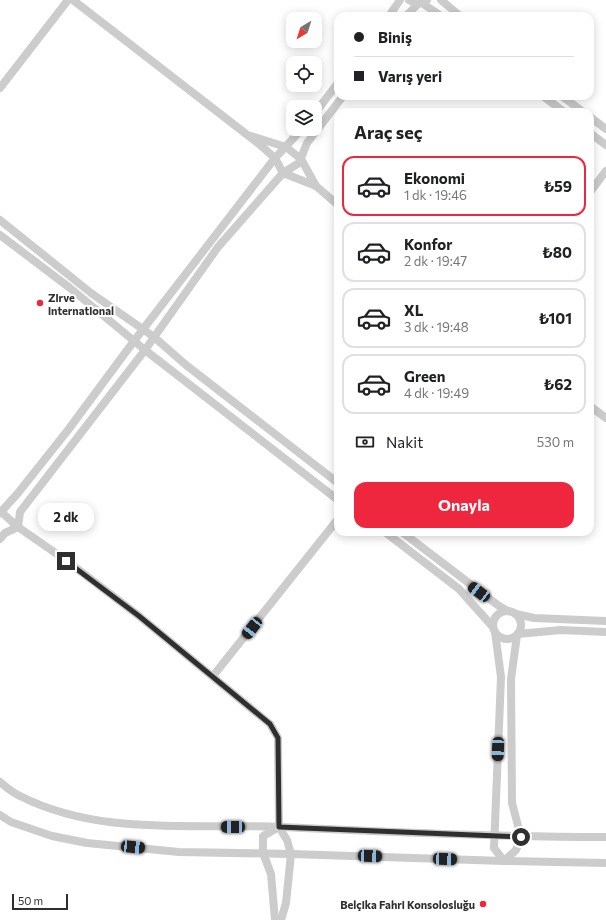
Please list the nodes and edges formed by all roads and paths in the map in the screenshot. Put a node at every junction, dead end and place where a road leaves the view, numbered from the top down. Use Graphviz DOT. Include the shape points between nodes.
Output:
graph roads {
  1 [pos="68,0"];
  2 [pos="73,0"];
  3 [pos="400,0"];
  4 [pos="409,0"];
  5 [pos="442,0"];
  6 [pos="422,2"];
  7 [pos="392,12"];
  8 [pos="411,12"];
  9 [pos="436,12"];
  10 [pos="456,12"];
  11 [pos="0,88"];
  12 [pos="334,89"];
  13 [pos="340,100"];
  14 [pos="548,100"];
  15 [pos="567,100"];
  16 [pos="322,104"];
  17 [pos="559,108"];
  18 [pos="578,108"];
  19 [pos="594,120"];
  20 [pos="606,129"];
  21 [pos="245,134"];
  22 [pos="296,136"];
  23 [pos="594,136"];
  24 [pos="606,145"];
  25 [pos="286,147"];
  26 [pos="275,158"];
  27 [pos="301,159"];
  28 [pos="606,171"];
  29 [pos="283,173"];
  30 [pos="316,186"];
  31 [pos="594,187"];
  32 [pos="334,202"];
  33 [pos="0,220"];
  34 [pos="0,234"];
  35 [pos="144,330"];
  36 [pos="154,337"];
  37 [pos="134,341"];
  38 [pos="145,350"];
  39 [pos="594,409"];
  40 [pos="606,418"];
  41 [pos="68,430"];
  42 [pos="76,438"];
  43 [pos="334,480"];
  44 [pos="334,497"];
  45 [pos="0,512"];
  46 [pos="334,524"];
  47 [pos="18,527"];
  48 [pos="390,536"];
  49 [pos="407,536"];
  50 [pos="0,540"];
  51 [pos="512,613"];
  52 [pos="606,621"];
  53 [pos="494,629"];
  54 [pos="606,632"];
  55 [pos="517,635"];
  56 [pos="213,676"];
  57 [pos="0,782"];
  58 [pos="0,815"];
  59 [pos="279,827"];
  60 [pos="494,835"];
  61 [pos="521,837"];
  62 [pos="606,837"];
  63 [pos="263,853"];
  64 [pos="291,854"];
  65 [pos="504,861"];
  66 [pos="606,863"];
  67 [pos="275,920"];
  68 [pos="281,920"];
  1 -- 11 [label="street"];
  2 -- 21 [label="street"];
  3 -- 7 [label="street"];
  4 -- 6 [label="street"];
  5 -- 10 [label="street"];
  6 -- 8 [label="street"];
  6 -- 9 [label="street"];
  12 -- 16 [label="street"];
  13 -- 27 [label="street" via="307,143"];
  14 -- 17 [label="street"];
  15 -- 18 [label="street"];
  19 -- 20 [label="street"];
  21 -- 25 [label="street"];
  21 -- 26 [label="street"];
  22 -- 25 [label="street"];
  23 -- 24 [label="street"];
  25 -- 26 [label="street"];
  25 -- 27 [label="street"];
  26 -- 29 [label="street"];
  26 -- 35 [label="street"];
  27 -- 29 [label="street"];
  27 -- 30 [label="street"];
  28 -- 31 [label="street"];
  29 -- 30 [label="street"];
  29 -- 36 [label="street" via="218,247"];
  30 -- 32 [label="street"];
  33 -- 35 [label="street" via="91,293"];
  34 -- 37 [label="street"];
  35 -- 36 [label="street"];
  35 -- 37 [label="street"];
  36 -- 38 [label="street"];
  36 -- 43 [label="street" via="186,365"];
  37 -- 38 [label="street"];
  37 -- 41 [label="street"];
  38 -- 42 [label="street"];
  38 -- 44 [label="street"];
  39 -- 40 [label="street"];
  41 -- 42 [label="street"];
  41 -- 45 [label="street"];
  42 -- 47 [label="street" via="20,512"];
  45 -- 47 [label="street"];
  46 -- 56 [label="street"];
  47 -- 50 [label="street" via="5,533"];
  47 -- 56 [label="street" via="94,582"];
  48 -- 53 [label="street" via="459,589"];
  49 -- 51 [label="street" via="499,606"];
  51 -- 52 [label="street" via="534,618"];
  51 -- 53 [label="street" via="502,612 498,615 495,618"];
  51 -- 55 [label="street" via="521,622"];
  53 -- 55 [label="street" via="504,639"];
  53 -- 60 [label="street" via="501,677"];
  54 -- 55 [label="street" via="561,630"];
  55 -- 61 [label="street" via="511,679 512,803"];
  56 -- 59 [label="street" via="270,724 278,738"];
  57 -- 59 [label="street" via="19,796 60,813 104,822 156,826"];
  58 -- 63 [label="street" via="11,822 52,836 87,843 179,852"];
  59 -- 60 [label="street"];
  59 -- 63 [label="street" via="263,836"];
  59 -- 64 [label="street" via="287,840"];
  60 -- 61 [label="street"];
  60 -- 65 [label="street" via="494,848"];
  61 -- 62 [label="street"];
  61 -- 65 [label="street" via="516,850"];
  63 -- 64 [label="street"];
  63 -- 67 [label="street" via="271,874"];
  64 -- 65 [label="street"];
  64 -- 68 [label="street" via="286,903"];
  65 -- 66 [label="street"];
}
